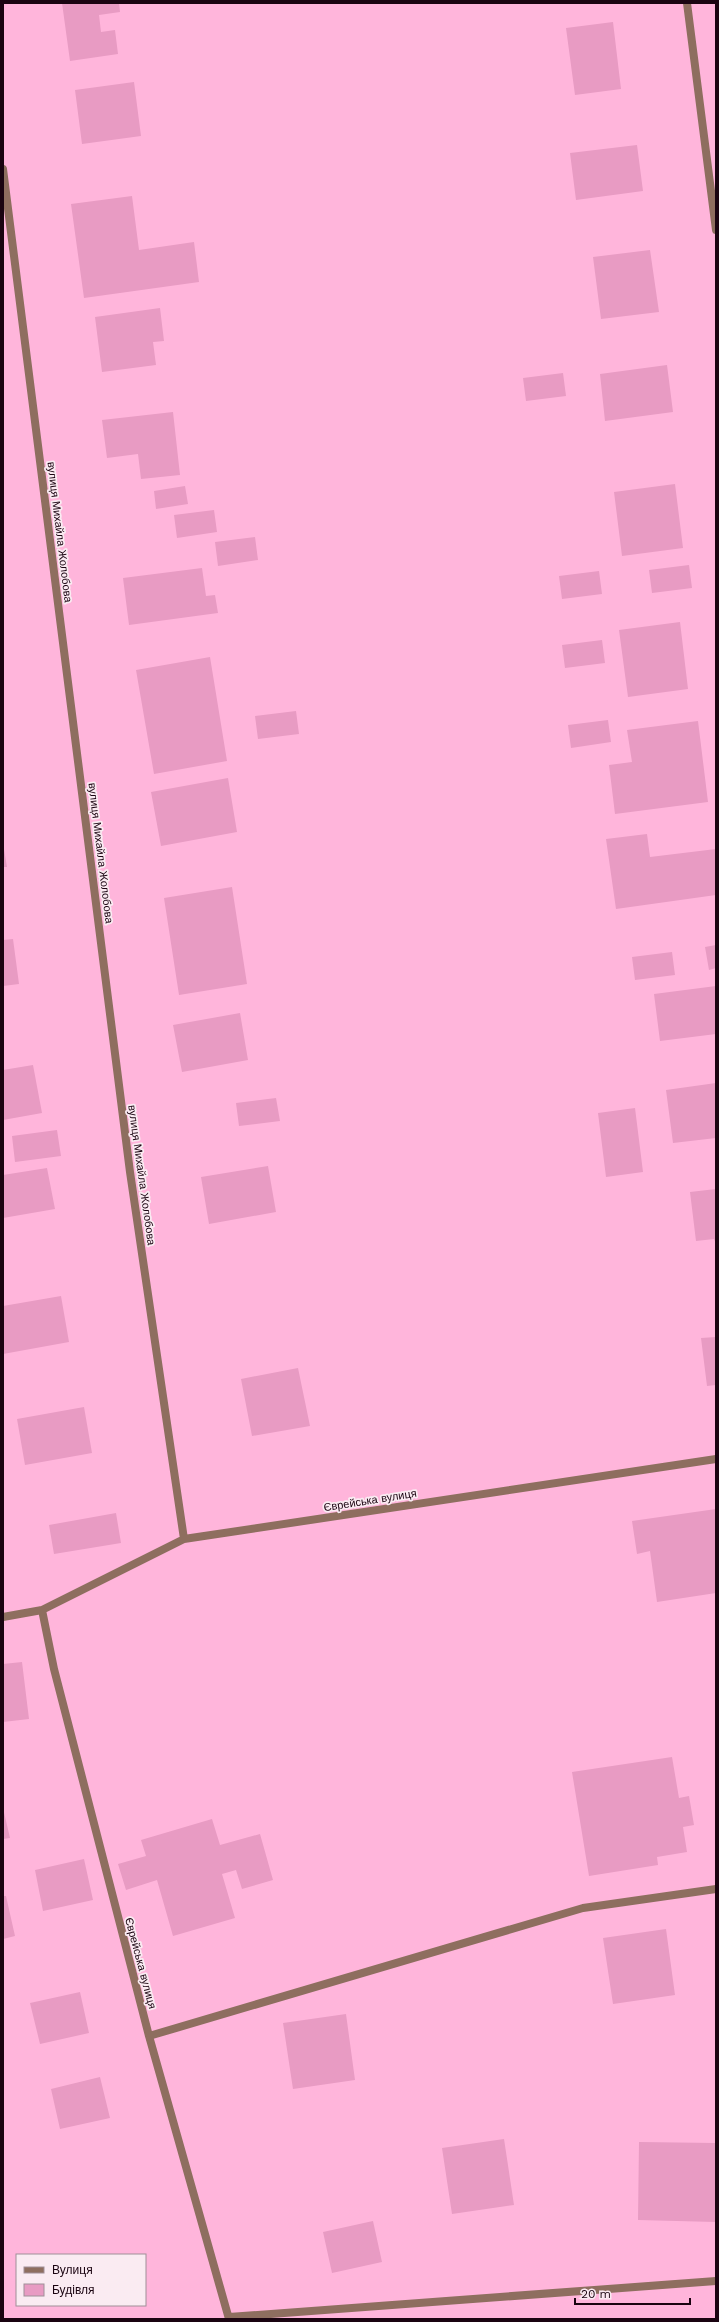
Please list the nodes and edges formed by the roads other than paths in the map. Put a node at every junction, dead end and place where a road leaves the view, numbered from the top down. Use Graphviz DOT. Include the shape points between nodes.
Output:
graph roads {
  1 [pos="687,3"];
  2 [pos="3,169"];
  3 [pos="716,230"];
  4 [pos="716,1459"];
  5 [pos="184,1539"];
  6 [pos="42,1610"];
  7 [pos="3,1617"];
  8 [pos="716,1889"];
  9 [pos="149,2036"];
  10 [pos="716,2281"];
  11 [pos="229,2318"];
  1 -- 3 [label="street"];
  2 -- 5 [label="street, вулиця Михайла Жолобова" via="130,1172"];
  4 -- 5 [label="street, Єврейська вулиця"];
  5 -- 6 [label="street, Єврейська вулиця"];
  6 -- 7 [label="street, Єврейська вулиця"];
  6 -- 9 [label="street, Єврейська вулиця" via="54,1669"];
  8 -- 9 [label="street" via="583,1908"];
  9 -- 11 [label="street, Єврейська вулиця"];
  10 -- 11 [label="street"];
}
